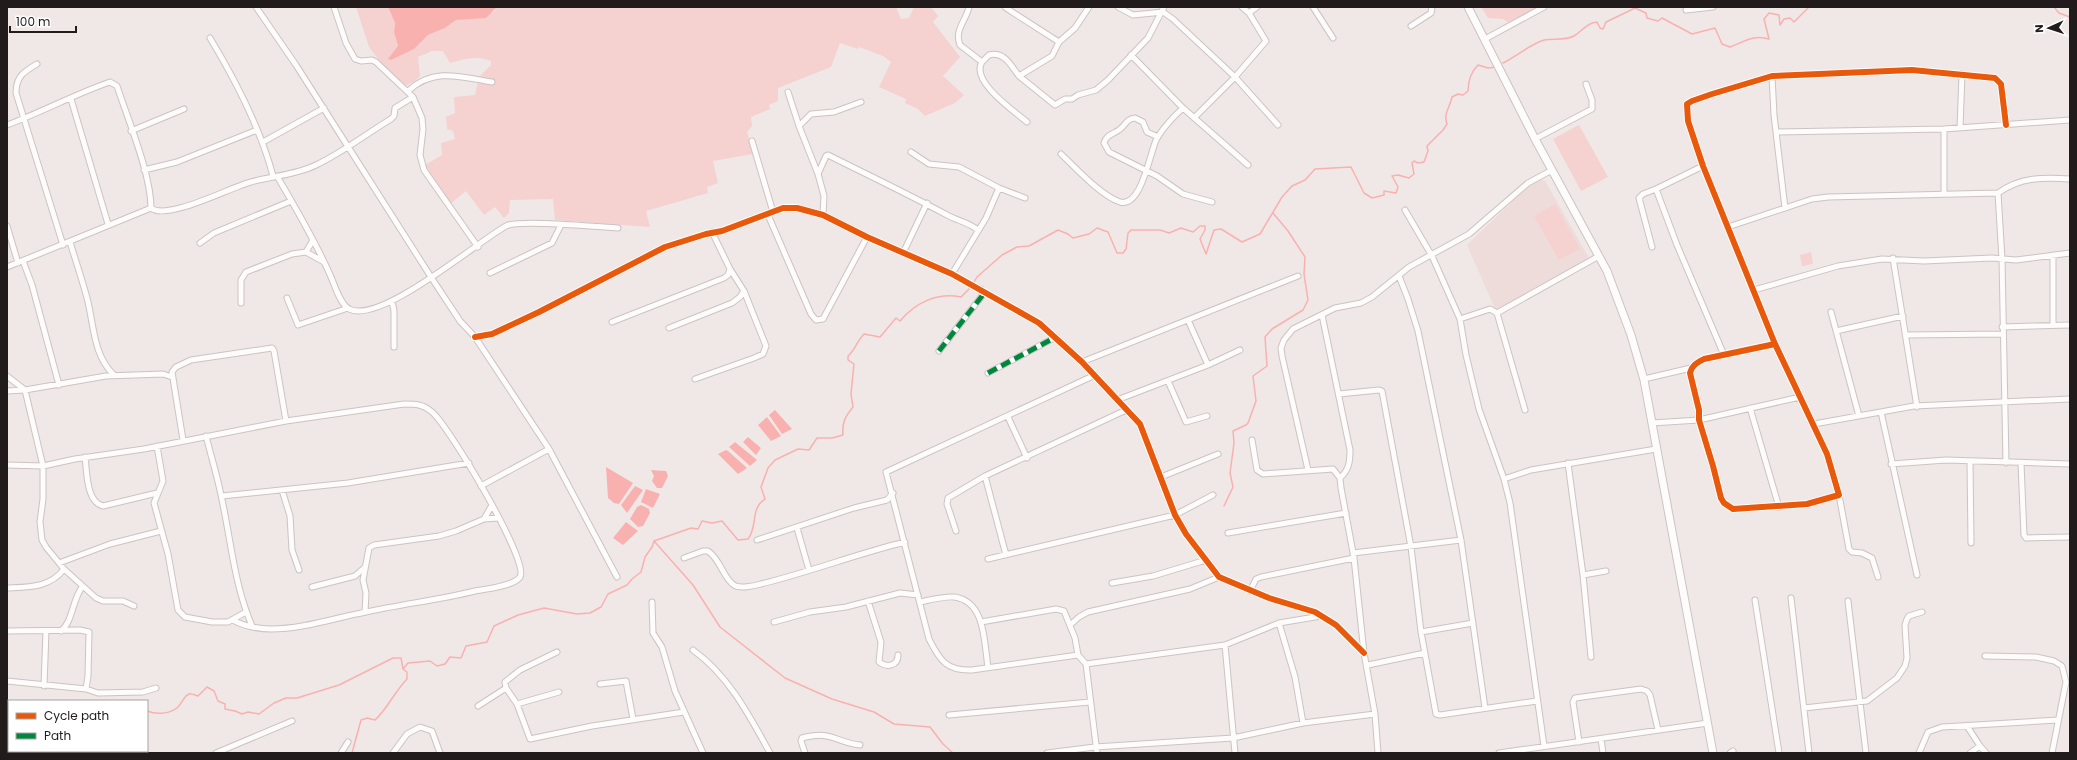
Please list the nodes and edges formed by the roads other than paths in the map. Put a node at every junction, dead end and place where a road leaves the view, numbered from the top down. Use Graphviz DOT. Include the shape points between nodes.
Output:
graph roads {
  1 [pos="256,7"];
  2 [pos="334,7"];
  3 [pos="969,7"];
  4 [pos="1089,7"];
  5 [pos="1118,7"];
  6 [pos="1242,7"];
  7 [pos="1257,7"];
  8 [pos="1313,7"];
  9 [pos="1432,7"];
  10 [pos="1468,7"];
  11 [pos="1544,7"];
  12 [pos="1713,7"];
  13 [pos="1006,8"];
  14 [pos="1164,9"];
  15 [pos="1686,10"];
  16 [pos="1249,13"];
  17 [pos="1411,26"];
  18 [pos="210,38"];
  19 [pos="1333,38"];
  20 [pos="1485,39"];
  21 [pos="1059,42"];
  22 [pos="1131,55"];
  23 [pos="982,62"];
  24 [pos="37,64"];
  25 [pos="1962,74"];
  26 [pos="1019,76"];
  27 [pos="1772,76"];
  28 [pos="1235,77"];
  29 [pos="492,82"];
  30 [pos="1586,84"];
  31 [pos="408,91"];
  32 [pos="788,92"];
  33 [pos="413,97"];
  34 [pos="71,99"];
  35 [pos="860,102"];
  36 [pos="324,108"];
  37 [pos="1183,108"];
  38 [pos="184,109"];
  39 [pos="1194,118"];
  40 [pos="24,119"];
  41 [pos="2070,120"];
  42 [pos="1027,122"];
  43 [pos="7,125"];
  44 [pos="1278,125"];
  45 [pos="2006,125"];
  46 [pos="799,126"];
  47 [pos="1960,128"];
  48 [pos="1944,129"];
  49 [pos="257,130"];
  50 [pos="131,131"];
  51 [pos="1776,132"];
  52 [pos="1158,137"];
  53 [pos="1535,139"];
  54 [pos="752,141"];
  55 [pos="263,142"];
  56 [pos="348,145"];
  57 [pos="911,152"];
  58 [pos="1061,154"];
  59 [pos="1248,165"];
  60 [pos="1703,166"];
  61 [pos="144,170"];
  62 [pos="1552,170"];
  63 [pos="1147,171"];
  64 [pos="818,174"];
  65 [pos="275,176"];
  66 [pos="2070,179"];
  67 [pos="999,188"];
  68 [pos="1656,189"];
  69 [pos="1998,193"];
  70 [pos="1944,194"];
  71 [pos="1025,198"];
  72 [pos="291,201"];
  73 [pos="1212,202"];
  74 [pos="927,204"];
  75 [pos="151,208"];
  76 [pos="1785,208"];
  77 [pos="1405,210"];
  78 [pos="770,213"];
  79 [pos="823,215"];
  80 [pos="108,224"];
  81 [pos="561,225"];
  82 [pos="7,226"];
  83 [pos="1728,227"];
  84 [pos="618,228"];
  85 [pos="978,230"];
  86 [pos="712,232"];
  87 [pos="867,237"];
  88 [pos="313,240"];
  89 [pos="70,242"];
  90 [pos="200,243"];
  91 [pos="63,245"];
  92 [pos="478,247"];
  93 [pos="1652,247"];
  94 [pos="904,251"];
  95 [pos="306,252"];
  96 [pos="2070,253"];
  97 [pos="2053,255"];
  98 [pos="1432,256"];
  99 [pos="1599,256"];
  100 [pos="1893,258"];
  101 [pos="2002,259"];
  102 [pos="21,262"];
  103 [pos="325,262"];
  104 [pos="7,267"];
  105 [pos="730,269"];
  106 [pos="490,273"];
  107 [pos="952,274"];
  108 [pos="1298,276"];
  109 [pos="1399,276"];
  110 [pos="431,277"];
  111 [pos="981,289"];
  112 [pos="1754,290"];
  113 [pos="744,292"];
  114 [pos="287,298"];
  115 [pos="392,301"];
  116 [pos="241,303"];
  117 [pos="348,308"];
  118 [pos="1831,312"];
  119 [pos="1497,313"];
  120 [pos="1322,315"];
  121 [pos="1903,316"];
  122 [pos="1460,319"];
  123 [pos="1188,320"];
  124 [pos="612,322"];
  125 [pos="2053,325"];
  126 [pos="2070,325"];
  127 [pos="2002,327"];
  128 [pos="670,328"];
  129 [pos="1836,330"];
  130 [pos="1906,334"];
  131 [pos="2002,334"];
  132 [pos="475,337"];
  133 [pos="1056,337"];
  134 [pos="1774,344"];
  135 [pos="394,347"];
  136 [pos="1240,350"];
  137 [pos="940,351"];
  138 [pos="1724,355"];
  139 [pos="1082,362"];
  140 [pos="1208,365"];
  141 [pos="1691,368"];
  142 [pos="988,373"];
  143 [pos="114,375"];
  144 [pos="1095,375"];
  145 [pos="7,376"];
  146 [pos="172,377"];
  147 [pos="694,379"];
  148 [pos="1644,379"];
  149 [pos="1168,381"];
  150 [pos="59,385"];
  151 [pos="25,390"];
  152 [pos="7,391"];
  153 [pos="1339,394"];
  154 [pos="1800,397"];
  155 [pos="2070,399"];
  156 [pos="1117,400"];
  157 [pos="2004,402"];
  158 [pos="1917,407"];
  159 [pos="1750,408"];
  160 [pos="1126,410"];
  161 [pos="1526,410"];
  162 [pos="1881,412"];
  163 [pos="1207,416"];
  164 [pos="1859,416"];
  165 [pos="1008,417"];
  166 [pos="1699,420"];
  167 [pos="286,421"];
  168 [pos="1652,423"];
  169 [pos="1814,424"];
  170 [pos="206,436"];
  171 [pos="183,440"];
  172 [pos="1252,440"];
  173 [pos="157,446"];
  174 [pos="549,449"];
  175 [pos="1656,449"];
  176 [pos="1218,454"];
  177 [pos="85,457"];
  178 [pos="1027,458"];
  179 [pos="1970,462"];
  180 [pos="468,463"];
  181 [pos="1568,463"];
  182 [pos="2006,463"];
  183 [pos="2021,463"];
  184 [pos="1892,464"];
  185 [pos="2070,464"];
  186 [pos="7,465"];
  187 [pos="43,466"];
  188 [pos="1308,470"];
  189 [pos="985,476"];
  190 [pos="1161,477"];
  191 [pos="1340,478"];
  192 [pos="1504,479"];
  193 [pos="481,486"];
  194 [pos="282,490"];
  195 [pos="157,493"];
  196 [pos="893,493"];
  197 [pos="1213,495"];
  198 [pos="1838,495"];
  199 [pos="222,496"];
  200 [pos="887,500"];
  201 [pos="895,503"];
  202 [pos="492,504"];
  203 [pos="1779,507"];
  204 [pos="1346,513"];
  205 [pos="1175,515"];
  206 [pos="499,518"];
  207 [pos="484,519"];
  208 [pos="797,528"];
  209 [pos="161,531"];
  210 [pos="956,531"];
  211 [pos="1228,533"];
  212 [pos="2070,537"];
  213 [pos="757,540"];
  214 [pos="1461,540"];
  215 [pos="905,542"];
  216 [pos="1971,543"];
  217 [pos="1411,547"];
  218 [pos="1006,555"];
  219 [pos="1354,556"];
  220 [pos="684,558"];
  221 [pos="988,559"];
  222 [pos="1206,560"];
  223 [pos="59,563"];
  224 [pos="367,563"];
  225 [pos="64,569"];
  226 [pos="299,570"];
  227 [pos="809,570"];
  228 [pos="1606,571"];
  229 [pos="1583,575"];
  230 [pos="1917,575"];
  231 [pos="617,577"];
  232 [pos="1220,577"];
  233 [pos="1878,577"];
  234 [pos="1112,583"];
  235 [pos="82,587"];
  236 [pos="312,587"];
  237 [pos="7,588"];
  238 [pos="1250,592"];
  239 [pos="918,595"];
  240 [pos="1791,598"];
  241 [pos="1754,600"];
  242 [pos="868,601"];
  243 [pos="1848,601"];
  244 [pos="652,602"];
  245 [pos="920,602"];
  246 [pos="134,606"];
  247 [pos="246,612"];
  248 [pos="365,612"];
  249 [pos="1922,612"];
  250 [pos="1321,616"];
  251 [pos="233,620"];
  252 [pos="774,622"];
  253 [pos="981,622"];
  254 [pos="1279,623"];
  255 [pos="1473,623"];
  256 [pos="68,625"];
  257 [pos="1070,625"];
  258 [pos="252,626"];
  259 [pos="7,631"];
  260 [pos="46,631"];
  261 [pos="61,631"];
  262 [pos="71,631"];
  263 [pos="1421,632"];
  264 [pos="1225,645"];
  265 [pos="693,650"];
  266 [pos="557,652"];
  267 [pos="1425,652"];
  268 [pos="1364,653"];
  269 [pos="898,655"];
  270 [pos="1078,655"];
  271 [pos="1985,656"];
  272 [pos="1591,657"];
  273 [pos="1086,664"];
  274 [pos="1368,665"];
  275 [pos="988,667"];
  276 [pos="7,681"];
  277 [pos="600,684"];
  278 [pos="44,686"];
  279 [pos="156,688"];
  280 [pos="506,688"];
  281 [pos="86,689"];
  282 [pos="559,692"];
  283 [pos="1536,701"];
  284 [pos="1090,702"];
  285 [pos="1861,703"];
  286 [pos="517,704"];
  287 [pos="478,706"];
  288 [pos="1485,708"];
  289 [pos="1804,708"];
  290 [pos="684,712"];
  291 [pos="1375,714"];
  292 [pos="949,715"];
  293 [pos="633,719"];
  294 [pos="2058,720"];
  295 [pos="292,721"];
  296 [pos="1303,723"];
  297 [pos="1708,723"];
  298 [pos="1967,726"];
  299 [pos="1658,730"];
  300 [pos="1234,738"];
  301 [pos="1601,739"];
  302 [pos="348,742"];
  303 [pos="1579,742"];
  304 [pos="860,745"];
  305 [pos="1544,746"];
  306 [pos="1980,746"];
  307 [pos="1095,747"];
  308 [pos="222,751"];
  309 [pos="216,753"];
  310 [pos="341,753"];
  311 [pos="393,753"];
  312 [pos="440,753"];
  313 [pos="703,753"];
  314 [pos="770,753"];
  315 [pos="805,753"];
  316 [pos="1048,753"];
  317 [pos="1096,753"];
  318 [pos="1235,753"];
  319 [pos="1378,753"];
  320 [pos="1499,753"];
  321 [pos="1603,753"];
  322 [pos="1713,753"];
  323 [pos="1779,753"];
  324 [pos="1809,753"];
  325 [pos="1866,753"];
  326 [pos="1919,753"];
  327 [pos="1970,753"];
  328 [pos="1986,753"];
  329 [pos="2052,753"];
  1 -- 36 [label="street"];
  2 -- 31 [label="street" via="346,43 355,59 376,62"];
  3 -- 23 [label="street" via="960,24 958,41"];
  4 -- 21 [label="street" via="1075,28"];
  5 -- 14 [label="street" via="1133,15"];
  6 -- 16 [label="street"];
  7 -- 16 [label="street"];
  8 -- 19 [label="street"];
  9 -- 17 [label="street" via="1431,13"];
  10 -- 20 [label="street"];
  11 -- 20 [label="street"];
  12 -- 15 [label="street"];
  13 -- 21 [label="street"];
  14 -- 22 [label="street" via="1148,38"];
  14 -- 28 [label="street"];
  16 -- 28 [label="street" via="1266,41"];
  18 -- 49 [label="street" via="242,96"];
  20 -- 53 [label="street"];
  21 -- 26 [label="street" via="1052,56"];
  22 -- 26 [label="street" via="1096,90 1065,99 1055,106"];
  22 -- 37 [label="street"];
  23 -- 26 [label="street" via="989,55 1002,55"];
  23 -- 42 [label="street" via="980,73 983,81"];
  24 -- 40 [label="street" via="22,72 16,85"];
  25 -- 27 [label="street" via="1912,70"];
  25 -- 45 [label="street" via="1999,80 2002,84"];
  25 -- 47 [label="street"];
  27 -- 51 [label="street"];
  27 -- 60 [label="street" via="1687,104 1688,121"];
  28 -- 39 [label="street"];
  28 -- 44 [label="street"];
  29 -- 31 [label="street" via="434,76 418,81"];
  30 -- 53 [label="street" via="1592,100 1592,109"];
  31 -- 33 [label="street"];
  32 -- 46 [label="street"];
  33 -- 56 [label="street" via="395,108 391,119"];
  33 -- 92 [label="street" via="422,118 420,155 424,170"];
  34 -- 40 [label="street"];
  34 -- 50 [label="street" via="94,87 114,83"];
  34 -- 80 [label="street"];
  35 -- 46 [label="street" via="834,112 811,114"];
  36 -- 55 [label="street"];
  36 -- 56 [label="street"];
  37 -- 39 [label="street"];
  37 -- 52 [label="street"];
  38 -- 50 [label="street"];
  39 -- 59 [label="street"];
  40 -- 43 [label="street"];
  40 -- 91 [label="street"];
  41 -- 45 [label="street"];
  45 -- 47 [label="street"];
  46 -- 64 [label="street"];
  47 -- 48 [label="street"];
  48 -- 51 [label="street"];
  48 -- 70 [label="street"];
  49 -- 55 [label="street"];
  49 -- 61 [label="street" via="177,162"];
  50 -- 61 [label="street"];
  51 -- 76 [label="street"];
  52 -- 63 [label="street"];
  52 -- 63 [label="street" via="1147,132 1143,122 1135,118 1128,120 1104,140 1109,152"];
  53 -- 62 [label="street"];
  54 -- 78 [label="street"];
  55 -- 65 [label="street"];
  56 -- 65 [label="street" via="316,165 298,172"];
  56 -- 110 [label="street"];
  57 -- 67 [label="street" via="929,164 959,167"];
  58 -- 63 [label="street" via="1106,194 1122,202 1133,199"];
  60 -- 68 [label="street"];
  60 -- 83 [label="street"];
  61 -- 75 [label="street"];
  62 -- 98 [label="street" via="1528,183 1469,234"];
  62 -- 99 [label="street"];
  63 -- 73 [label="street" via="1183,194"];
  64 -- 74 [label="street" via="828,155"];
  64 -- 79 [label="street" via="824,196"];
  65 -- 72 [label="street"];
  65 -- 75 [label="street" via="166,211"];
  66 -- 69 [label="street" via="2026,180 2008,186"];
  67 -- 71 [label="street"];
  67 -- 85 [label="street"];
  68 -- 93 [label="street" via="1643,194 1640,198"];
  68 -- 138 [label="street"];
  69 -- 70 [label="street"];
  69 -- 101 [label="street"];
  70 -- 76 [label="street" via="1828,197 1812,199"];
  72 -- 88 [label="street"];
  72 -- 90 [label="street" via="214,233"];
  74 -- 85 [label="street"];
  74 -- 94 [label="street"];
  75 -- 80 [label="street"];
  76 -- 83 [label="street"];
  77 -- 98 [label="street"];
  78 -- 79 [label="street" via="791,208"];
  78 -- 86 [label="street" via="727,230"];
  78 -- 87 [label="street" via="816,320 823,319"];
  79 -- 87 [label="street"];
  80 -- 89 [label="street"];
  81 -- 84 [label="street"];
  81 -- 92 [label="street" via="509,224"];
  81 -- 106 [label="street" via="552,243"];
  82 -- 102 [label="street"];
  83 -- 112 [label="street"];
  85 -- 107 [label="street"];
  86 -- 105 [label="street"];
  86 -- 132 [label="street" via="665,247 539,312 492,334"];
  87 -- 94 [label="street"];
  88 -- 95 [label="street"];
  88 -- 103 [label="street"];
  89 -- 91 [label="street"];
  89 -- 143 [label="street" via="87,300 98,353"];
  91 -- 102 [label="street"];
  92 -- 110 [label="street"];
  94 -- 107 [label="street"];
  95 -- 103 [label="street"];
  95 -- 116 [label="street" via="292,254 246,272 241,280"];
  96 -- 97 [label="street"];
  97 -- 101 [label="street" via="2016,260"];
  97 -- 125 [label="street"];
  98 -- 109 [label="street" via="1409,267"];
  98 -- 122 [label="street"];
  99 -- 119 [label="street"];
  99 -- 148 [label="street" via="1622,310"];
  100 -- 101 [label="street" via="1924,261"];
  100 -- 112 [label="street" via="1838,266"];
  100 -- 121 [label="street"];
  101 -- 127 [label="street"];
  102 -- 104 [label="street"];
  102 -- 150 [label="street" via="32,285"];
  103 -- 117 [label="street"];
  105 -- 113 [label="street"];
  105 -- 124 [label="street" via="724,278"];
  107 -- 111 [label="street"];
  108 -- 123 [label="street"];
  109 -- 120 [label="street" via="1361,303 1335,308"];
  109 -- 214 [label="street" via="1418,330"];
  110 -- 115 [label="street"];
  110 -- 132 [label="street" via="460,321"];
  111 -- 133 [label="street" via="1040,324"];
  111 -- 137 [label="street" via="982,296"];
  112 -- 134 [label="street"];
  113 -- 128 [label="street" via="732,302"];
  113 -- 147 [label="street" via="765,338 763,354"];
  114 -- 117 [label="street" via="298,325"];
  115 -- 117 [label="street" via="358,311"];
  115 -- 135 [label="street"];
  118 -- 129 [label="street"];
  119 -- 122 [label="street" via="1490,309"];
  119 -- 161 [label="street"];
  120 -- 153 [label="street"];
  120 -- 188 [label="street" via="1293,329 1281,348"];
  121 -- 129 [label="street"];
  121 -- 130 [label="street"];
  122 -- 192 [label="street" via="1467,362 1479,409"];
  123 -- 139 [label="street"];
  123 -- 140 [label="street"];
  125 -- 126 [label="street"];
  125 -- 127 [label="street"];
  127 -- 131 [label="street"];
  129 -- 164 [label="street"];
  130 -- 131 [label="street"];
  130 -- 158 [label="street"];
  131 -- 157 [label="street"];
  132 -- 174 [label="street"];
  133 -- 139 [label="street"];
  133 -- 142 [label="street"];
  134 -- 138 [label="street"];
  134 -- 154 [label="street"];
  136 -- 140 [label="street"];
  138 -- 141 [label="street" via="1704,360"];
  139 -- 144 [label="street"];
  140 -- 149 [label="street"];
  141 -- 148 [label="street"];
  141 -- 166 [label="street"];
  143 -- 146 [label="street" via="163,374"];
  143 -- 150 [label="street"];
  144 -- 156 [label="street"];
  144 -- 165 [label="street"];
  145 -- 151 [label="street"];
  146 -- 167 [label="street" via="174,370 191,360 272,348"];
  146 -- 171 [label="street"];
  148 -- 168 [label="street"];
  149 -- 156 [label="street"];
  149 -- 163 [label="street" via="1186,422"];
  150 -- 151 [label="street"];
  151 -- 152 [label="street"];
  151 -- 187 [label="street"];
  153 -- 191 [label="street" via="1350,450 1350,463"];
  153 -- 217 [label="street" via="1379,390 1382,392"];
  154 -- 159 [label="street"];
  154 -- 169 [label="street"];
  155 -- 157 [label="street"];
  156 -- 160 [label="street"];
  157 -- 158 [label="street"];
  157 -- 182 [label="street"];
  158 -- 162 [label="street"];
  159 -- 166 [label="street"];
  159 -- 203 [label="street"];
  160 -- 178 [label="street"];
  160 -- 190 [label="street" via="1140,424"];
  162 -- 164 [label="street"];
  162 -- 184 [label="street"];
  164 -- 169 [label="street"];
  165 -- 178 [label="street"];
  165 -- 196 [label="street" via="888,471 887,477"];
  166 -- 168 [label="street"];
  166 -- 203 [label="street" via="1724,503 1733,509"];
  167 -- 170 [label="street"];
  167 -- 180 [label="street" via="404,404 421,405 432,411 445,425"];
  168 -- 175 [label="street"];
  169 -- 198 [label="street" via="1827,454"];
  170 -- 171 [label="street"];
  170 -- 199 [label="street"];
  171 -- 173 [label="street"];
  172 -- 188 [label="street" via="1257,470 1263,474"];
  173 -- 177 [label="street"];
  173 -- 195 [label="street" via="163,481"];
  174 -- 193 [label="street"];
  174 -- 231 [label="street"];
  175 -- 181 [label="street"];
  175 -- 297 [label="street"];
  176 -- 190 [label="street"];
  177 -- 187 [label="street"];
  177 -- 195 [label="street" via="90,490 97,504 103,506"];
  178 -- 189 [label="street"];
  179 -- 182 [label="street"];
  179 -- 184 [label="street" via="1946,460"];
  179 -- 216 [label="street"];
  180 -- 193 [label="street"];
  180 -- 194 [label="street" via="348,483"];
  181 -- 192 [label="street" via="1531,470"];
  181 -- 229 [label="street"];
  182 -- 183 [label="street"];
  183 -- 185 [label="street"];
  183 -- 212 [label="street" via="2024,535 2033,539"];
  184 -- 230 [label="street"];
  186 -- 187 [label="street"];
  187 -- 223 [label="street" via="40,522 42,540"];
  188 -- 191 [label="street" via="1333,469"];
  189 -- 210 [label="street" via="948,498 947,504"];
  189 -- 218 [label="street"];
  190 -- 205 [label="street"];
  191 -- 204 [label="street"];
  192 -- 283 [label="street" via="1510,503"];
  193 -- 202 [label="street"];
  194 -- 199 [label="street"];
  194 -- 226 [label="street" via="290,516 292,550"];
  195 -- 209 [label="street" via="154,502"];
  196 -- 200 [label="street"];
  196 -- 201 [label="street"];
  197 -- 205 [label="street"];
  198 -- 203 [label="street" via="1807,504"];
  198 -- 233 [label="street" via="1849,549 1872,558"];
  199 -- 247 [label="street" via="233,563"];
  200 -- 201 [label="street"];
  200 -- 208 [label="street" via="854,508"];
  201 -- 215 [label="street"];
  202 -- 206 [label="street"];
  202 -- 207 [label="street"];
  204 -- 211 [label="street"];
  204 -- 219 [label="street"];
  205 -- 218 [label="street"];
  205 -- 222 [label="street"];
  206 -- 207 [label="street"];
  206 -- 248 [label="street" via="518,559 522,573 520,578 502,586 454,597"];
  207 -- 224 [label="street" via="456,532 374,545 367,550"];
  208 -- 213 [label="street"];
  208 -- 227 [label="street"];
  209 -- 223 [label="street" via="110,544"];
  209 -- 251 [label="street" via="181,614 203,621"];
  214 -- 217 [label="street"];
  214 -- 255 [label="street"];
  215 -- 227 [label="street"];
  215 -- 239 [label="street"];
  217 -- 219 [label="street"];
  217 -- 263 [label="street"];
  218 -- 221 [label="street"];
  219 -- 238 [label="street" via="1261,577 1256,579"];
  219 -- 268 [label="street"];
  220 -- 227 [label="street" via="703,550 708,551 721,564 729,581 735,586 759,585"];
  222 -- 232 [label="street"];
  222 -- 234 [label="street" via="1153,576"];
  223 -- 225 [label="street"];
  224 -- 236 [label="street" via="363,571 355,576"];
  224 -- 248 [label="street" via="363,580 366,593"];
  225 -- 235 [label="street"];
  225 -- 237 [label="street" via="53,580 39,586"];
  228 -- 229 [label="street"];
  229 -- 272 [label="street"];
  232 -- 238 [label="street"];
  232 -- 257 [label="street" via="1190,589 1088,612"];
  235 -- 246 [label="street" via="103,601 123,601"];
  235 -- 256 [label="street" via="71,609"];
  238 -- 250 [label="street" via="1304,608"];
  239 -- 242 [label="street" via="900,593"];
  239 -- 245 [label="street"];
  240 -- 289 [label="street"];
  241 -- 323 [label="street"];
  242 -- 252 [label="street"];
  242 -- 269 [label="street" via="881,642 879,662 887,666 894,664 898,660"];
  243 -- 285 [label="street"];
  244 -- 290 [label="street" via="653,633 662,648"];
  245 -- 253 [label="street" via="953,597 964,600 973,606"];
  245 -- 275 [label="street" via="929,639 936,653 948,667 959,670"];
  247 -- 251 [label="street"];
  247 -- 258 [label="street"];
  248 -- 258 [label="street" via="292,627 270,629"];
  249 -- 285 [label="street" via="1910,616 1905,625 1907,658 1902,672 1872,698"];
  250 -- 254 [label="street"];
  250 -- 268 [label="street" via="1341,629"];
  251 -- 258 [label="street"];
  253 -- 257 [label="street" via="1060,609 1064,611"];
  253 -- 275 [label="street"];
  254 -- 264 [label="street"];
  254 -- 296 [label="street" via="1295,677"];
  255 -- 263 [label="street"];
  255 -- 288 [label="street"];
  256 -- 261 [label="street"];
  256 -- 262 [label="street"];
  257 -- 270 [label="street"];
  259 -- 260 [label="street"];
  260 -- 261 [label="street"];
  260 -- 278 [label="street"];
  261 -- 262 [label="street"];
  262 -- 281 [label="street" via="89,632"];
  263 -- 267 [label="street"];
  264 -- 273 [label="street"];
  264 -- 300 [label="street"];
  265 -- 314 [label="street" via="716,670 736,696 753,720"];
  266 -- 280 [label="street" via="507,679"];
  267 -- 274 [label="street"];
  267 -- 288 [label="street" via="1436,714 1440,716"];
  268 -- 274 [label="street"];
  270 -- 273 [label="street"];
  270 -- 275 [label="street"];
  271 -- 294 [label="street" via="2036,657 2054,661 2062,666 2066,682"];
  273 -- 284 [label="street"];
  274 -- 291 [label="street"];
  276 -- 278 [label="street"];
  277 -- 293 [label="street" via="626,681"];
  278 -- 281 [label="street"];
  279 -- 281 [label="street" via="143,692 98,693"];
  280 -- 286 [label="street"];
  280 -- 287 [label="street"];
  282 -- 286 [label="street"];
  283 -- 288 [label="street"];
  283 -- 305 [label="street"];
  284 -- 292 [label="street"];
  284 -- 307 [label="street"];
  285 -- 289 [label="street"];
  285 -- 325 [label="street"];
  286 -- 293 [label="street" via="532,740 579,728"];
  289 -- 324 [label="street"];
  290 -- 293 [label="street"];
  290 -- 313 [label="street"];
  291 -- 296 [label="street"];
  291 -- 319 [label="street"];
  294 -- 298 [label="street"];
  294 -- 329 [label="street"];
  295 -- 308 [label="street"];
  296 -- 300 [label="street"];
  297 -- 299 [label="street"];
  297 -- 322 [label="street"];
  298 -- 306 [label="street"];
  298 -- 326 [label="street" via="1928,732"];
  299 -- 301 [label="street"];
  299 -- 303 [label="street" via="1647,691 1641,689 1575,698 1573,702"];
  300 -- 307 [label="street"];
  300 -- 318 [label="street"];
  301 -- 303 [label="street"];
  301 -- 321 [label="street"];
  302 -- 310 [label="street"];
  303 -- 305 [label="street"];
  304 -- 315 [label="street" via="849,744 827,734 808,736 801,741"];
  305 -- 320 [label="street"];
  306 -- 327 [label="street"];
  306 -- 328 [label="street"];
  307 -- 316 [label="street"];
  307 -- 317 [label="street"];
  308 -- 309 [label="street"];
  311 -- 312 [label="street" via="408,734 420,727 432,731"];
}
